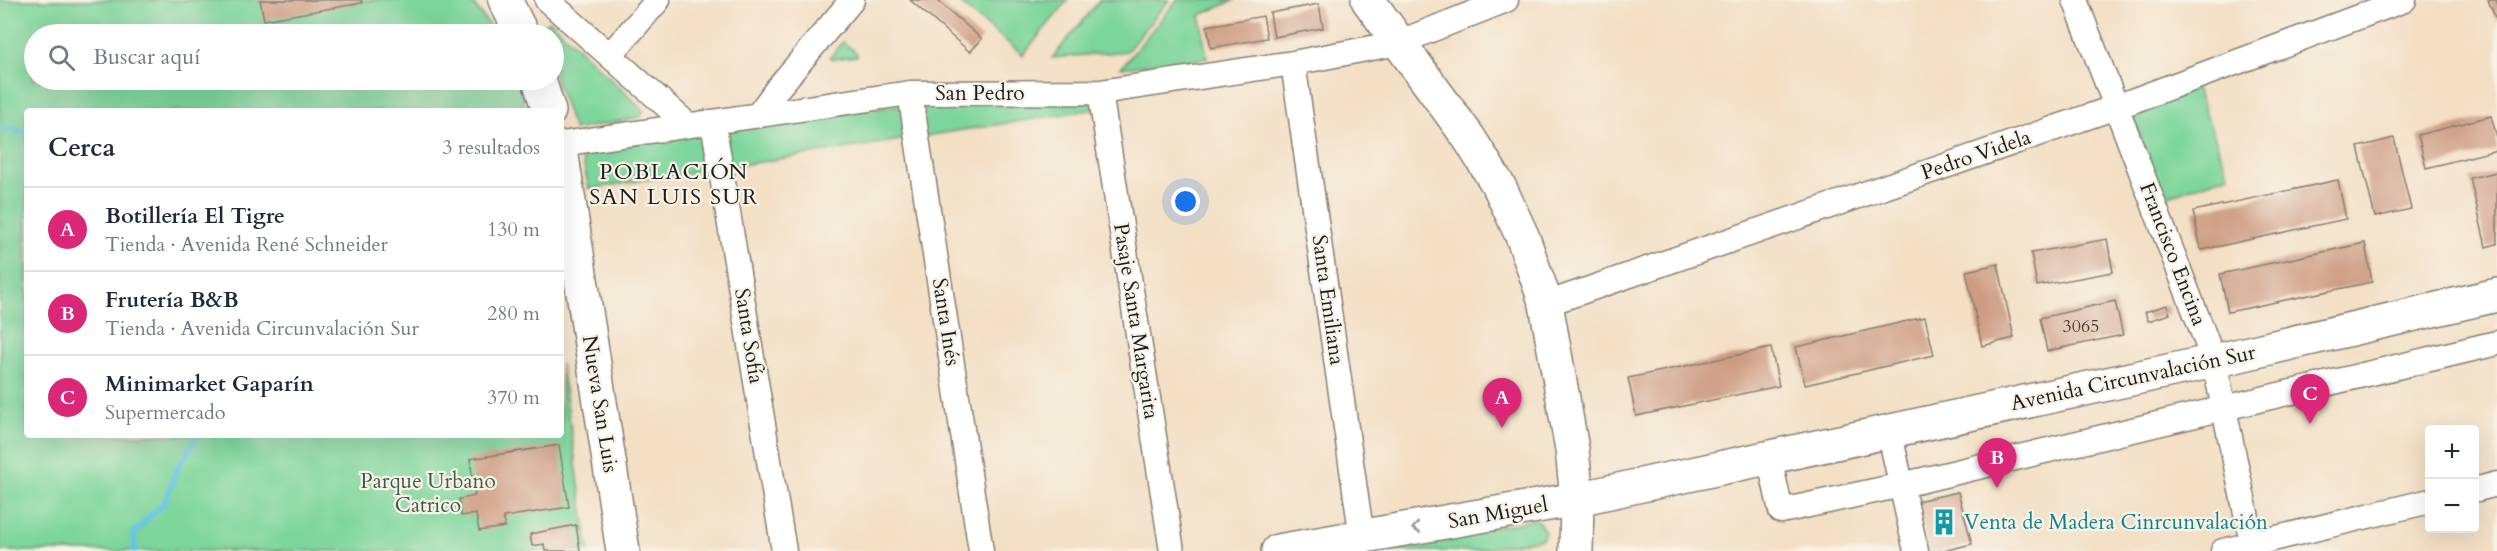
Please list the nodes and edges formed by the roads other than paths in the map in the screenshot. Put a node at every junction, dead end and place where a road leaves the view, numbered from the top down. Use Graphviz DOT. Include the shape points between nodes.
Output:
graph roads {
  1 [pos="506,0"];
  2 [pos="548,0"];
  3 [pos="658,0"];
  4 [pos="852,0"];
  5 [pos="1368,0"];
  6 [pos="1506,0"];
  7 [pos="2075,0"];
  8 [pos="2404,0"];
  9 [pos="517,24"];
  10 [pos="1398,43"];
  11 [pos="610,55"];
  12 [pos="1293,63"];
  13 [pos="542,90"];
  14 [pos="1100,92"];
  15 [pos="910,93"];
  16 [pos="2116,107"];
  17 [pos="548,108"];
  18 [pos="758,115"];
  19 [pos="712,122"];
  20 [pos="688,125"];
  21 [pos="564,144"];
  22 [pos="564,169"];
  23 [pos="2497,295"];
  24 [pos="1546,304"];
  25 [pos="2497,343"];
  26 [pos="2214,361"];
  27 [pos="2224,409"];
  28 [pos="1889,430"];
  29 [pos="1769,458"];
  30 [pos="2497,484"];
  31 [pos="1902,485"];
  32 [pos="2479,489"];
  33 [pos="1577,499"];
  34 [pos="2425,502"];
  35 [pos="1362,537"];
  36 [pos="2253,548"];
  37 [pos="1570,549"];
  38 [pos="623,551"];
  39 [pos="784,551"];
  40 [pos="981,551"];
  41 [pos="1172,551"];
  42 [pos="1278,551"];
  43 [pos="1916,551"];
  44 [pos="2223,551"];
  1 -- 9 [label="main road"];
  2 -- 11 [label="street"];
  3 -- 11 [label="street"];
  4 -- 18 [label="street"];
  5 -- 10 [label="main road"];
  6 -- 10 [label="street, San Pedro"];
  7 -- 16 [label="street, Francisco Encina"];
  8 -- 16 [label="street, Pedro Videla"];
  10 -- 12 [label="street, San Pedro"];
  10 -- 24 [label="main road" via="1469,138 1500,188"];
  11 -- 20 [label="street"];
  12 -- 14 [label="street, San Pedro"];
  12 -- 35 [label="street, Santa Emiliana"];
  13 -- 17 [label="main road"];
  14 -- 15 [label="street, San Pedro"];
  14 -- 41 [label="street, Pasaje Santa Margarita"];
  15 -- 18 [label="street, San Pedro"];
  15 -- 40 [label="street, Santa Inés"];
  16 -- 24 [label="street, Pedro Videla"];
  16 -- 26 [label="street, Francisco Encina"];
  18 -- 19 [label="street, San Pedro"];
  19 -- 20 [label="street, San Pedro"];
  19 -- 39 [label="street, Santa Sofía"];
  20 -- 21 [label="street, San Pedro"];
  22 -- 38 [label="main road, Nueva San Luis"];
  23 -- 26 [label="main road, Avenida Circunvalación Sur"];
  24 -- 33 [label="main road"];
  25 -- 27 [label="street"];
  26 -- 27 [label="street, Francisco Encina"];
  26 -- 28 [label="main road, Avenida Circunvalación Sur"];
  27 -- 31 [label="street"];
  27 -- 36 [label="street, Francisco Encina"];
  28 -- 29 [label="main road, Avenida Circunvalación Sur"];
  28 -- 31 [label="street"];
  29 -- 31 [label="street" via="1781,511"];
  29 -- 33 [label="main road, Avenida Circunvalación Sur"];
  30 -- 32 [label="street"];
  31 -- 43 [label="street"];
  33 -- 35 [label="main road, San Miguel, one-way"];
  33 -- 37 [label="main road"];
  34 -- 36 [label="street"];
  35 -- 42 [label="main road, San Miguel"];
  36 -- 44 [label="street"];
}
